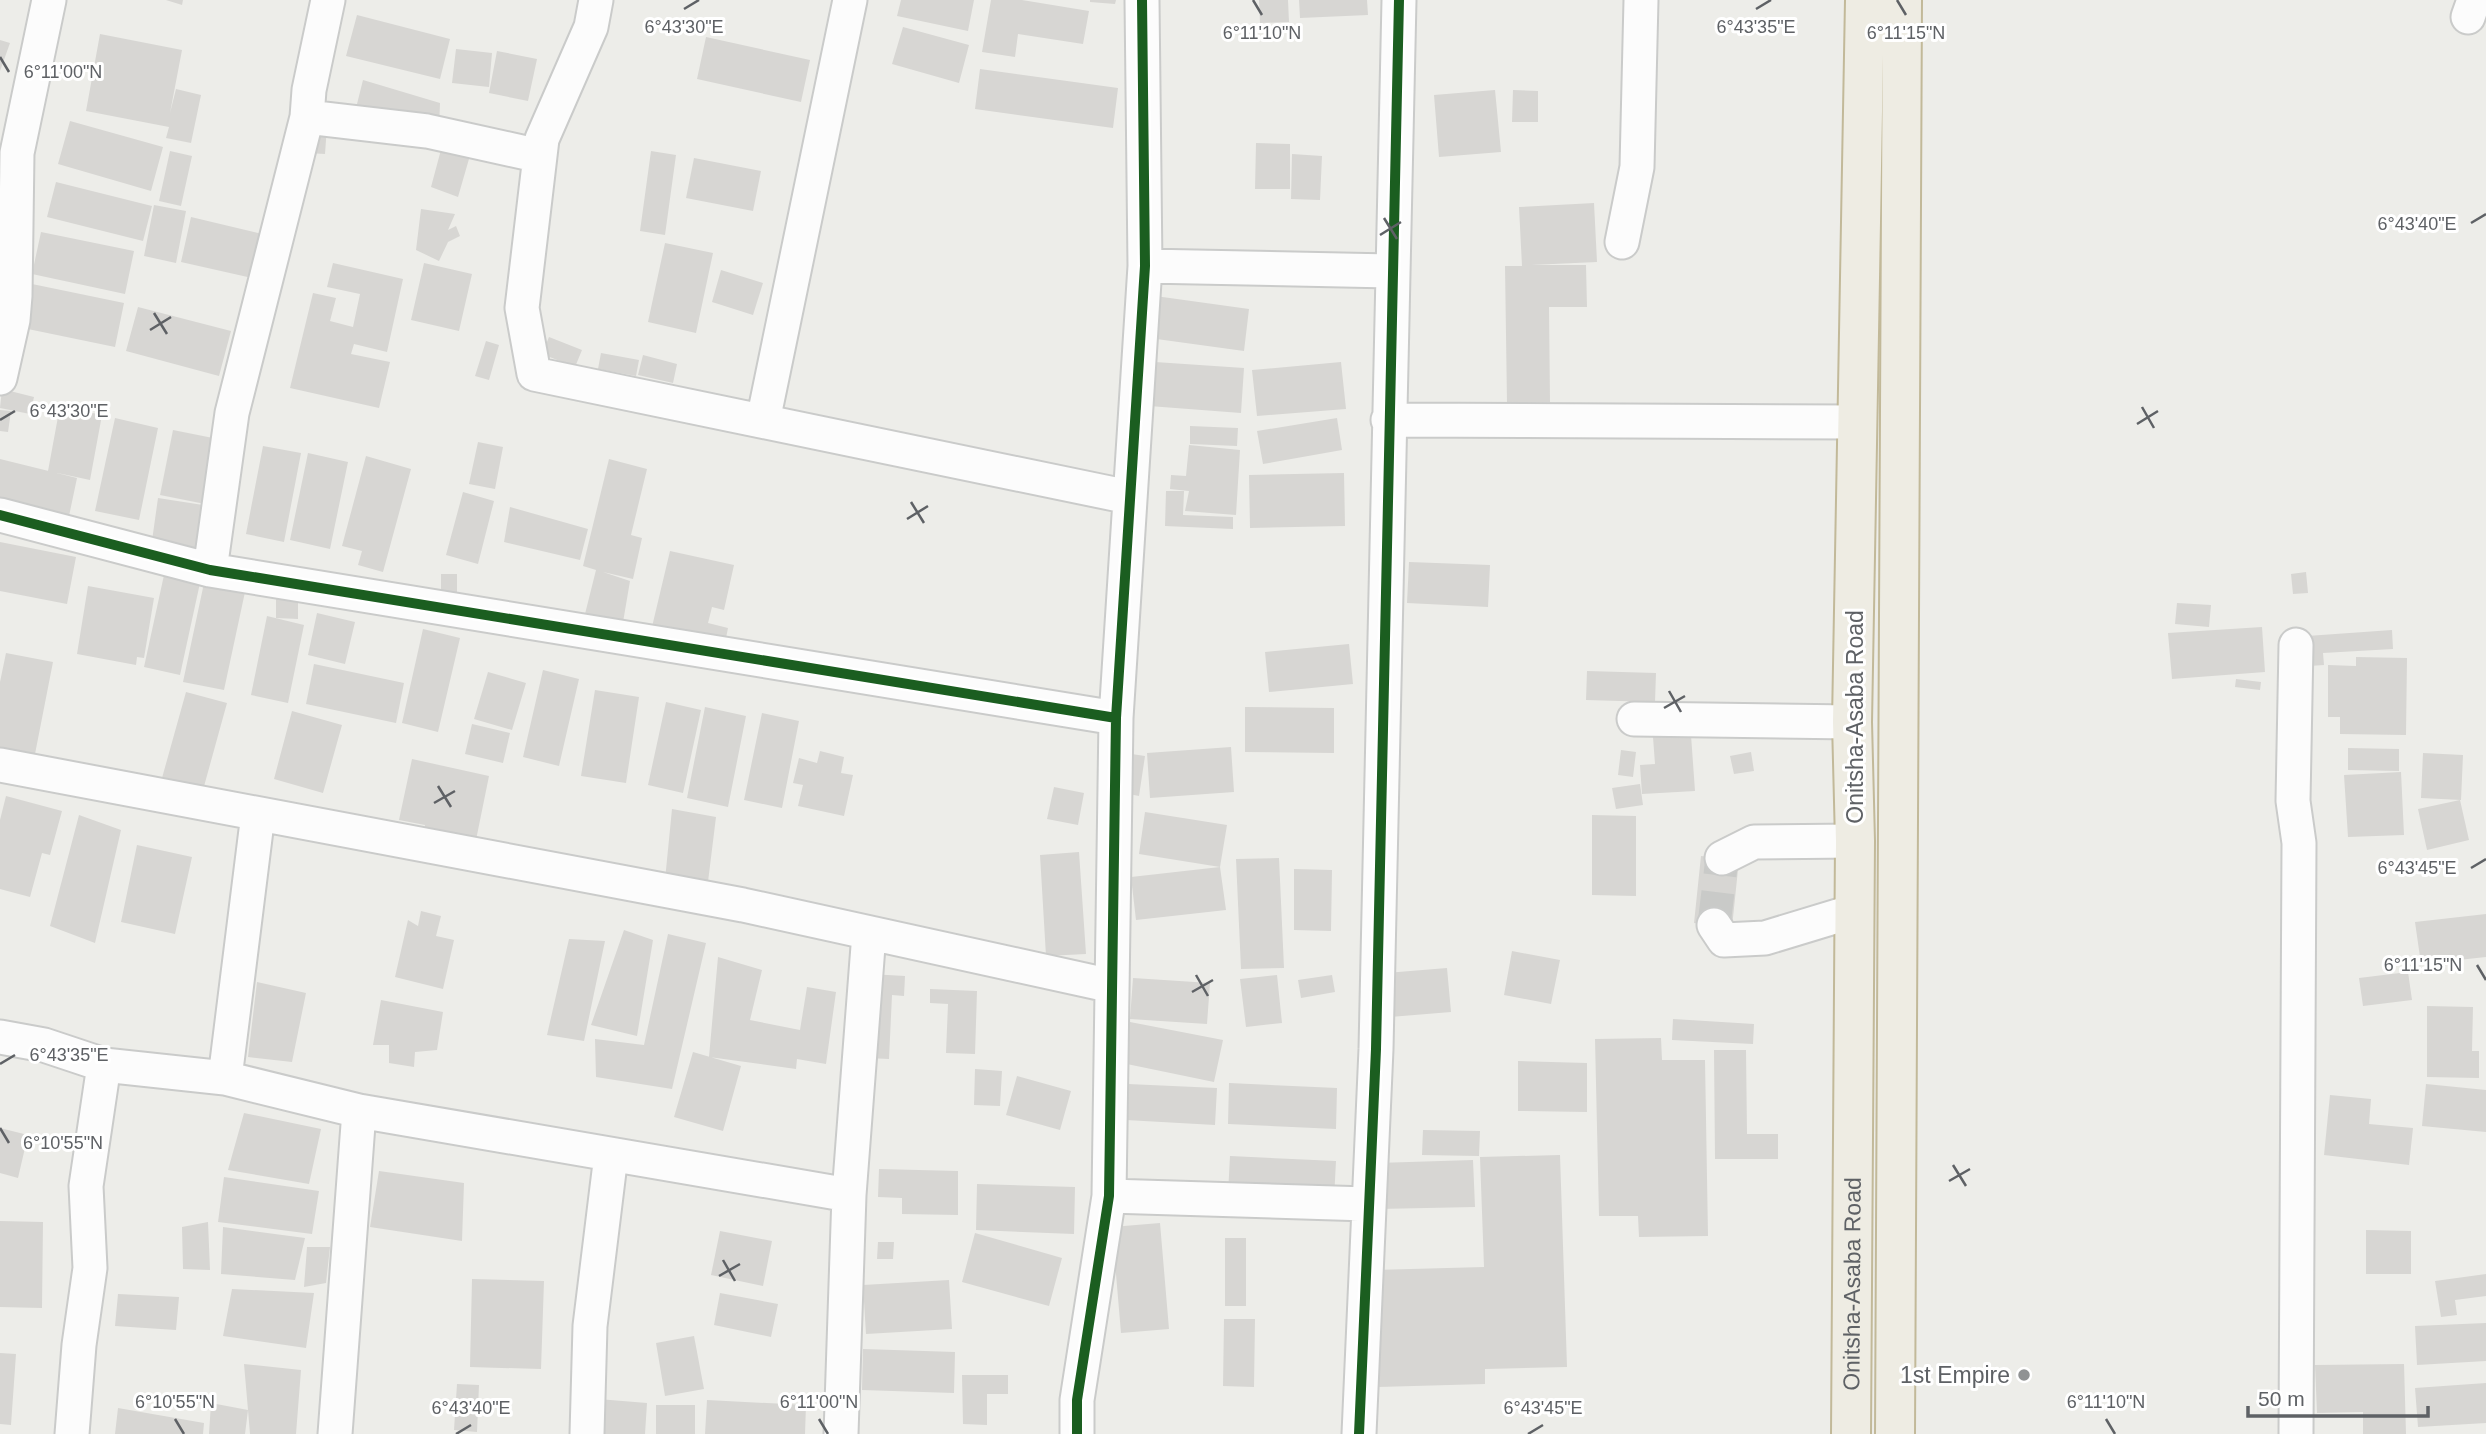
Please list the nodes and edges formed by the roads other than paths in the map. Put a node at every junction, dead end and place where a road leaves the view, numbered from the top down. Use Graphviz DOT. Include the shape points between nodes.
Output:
graph roads {
  1 [pos="49,0"];
  2 [pos="328,0"];
  3 [pos="596,0"];
  4 [pos="850,0"];
  5 [pos="1142,0"];
  6 [pos="1399,0"];
  7 [pos="1641,0"];
  8 [pos="1865,0"];
  9 [pos="1902,0"];
  10 [pos="307,117"];
  11 [pos="540,156"];
  12 [pos="8,214"];
  13 [pos="1622,242"];
  14 [pos="1145,266"];
  15 [pos="1391,271"];
  16 [pos="0,378"];
  17 [pos="1388,420"];
  18 [pos="763,421"];
  19 [pos="1858,422"];
  20 [pos="1129,497"];
  21 [pos="0,515"];
  22 [pos="210,570"];
  23 [pos="2296,645"];
  24 [pos="1116,718"];
  25 [pos="1634,719"];
  26 [pos="1852,722"];
  27 [pos="0,765"];
  28 [pos="258,814"];
  29 [pos="1855,841"];
  30 [pos="1722,858"];
  31 [pos="1854,911"];
  32 [pos="1714,925"];
  33 [pos="869,933"];
  34 [pos="1896,971"];
  35 [pos="1853,981"];
  36 [pos="1112,986"];
  37 [pos="0,1037"];
  38 [pos="104,1065"];
  39 [pos="225,1078"];
  40 [pos="359,1111"];
  41 [pos="611,1155"];
  42 [pos="849,1195"];
  43 [pos="1110,1196"];
  44 [pos="1367,1204"];
  45 [pos="72,1434"];
  46 [pos="335,1434"];
  47 [pos="587,1434"];
  48 [pos="841,1434"];
  49 [pos="1077,1434"];
  50 [pos="1359,1434"];
  51 [pos="1851,1434"];
  52 [pos="1895,1434"];
  53 [pos="2296,1434"];
  1 -- 12 [label="street"];
  2 -- 10 [label="street"];
  3 -- 11 [label="street" via="590,27 542,139"];
  4 -- 18 [label="street"];
  5 -- 14 [label="street"];
  6 -- 15 [label="street"];
  7 -- 13 [label="street" via="1637,167"];
  8 -- 19 [label="highway, Onitsha-Asaba Road"];
  9 -- 34 [label="highway"];
  10 -- 11 [label="street" via="427,131"];
  10 -- 22 [label="street" via="232,413"];
  11 -- 18 [label="street" via="522,308 534,374"];
  12 -- 16 [label="street" via="13,320"];
  14 -- 15 [label="street"];
  14 -- 20 [label="street"];
  15 -- 17 [label="street"];
  17 -- 19 [label="street"];
  17 -- 44 [label="street" via="1376,1049"];
  18 -- 20 [label="street"];
  19 -- 26 [label="highway, Onitsha-Asaba Road"];
  20 -- 24 [label="street"];
  21 -- 22 [label="street"];
  22 -- 24 [label="street"];
  23 -- 53 [label="street"];
  24 -- 36 [label="street"];
  25 -- 26 [label="street"];
  26 -- 29 [label="highway, Onitsha-Asaba Road"];
  27 -- 28 [label="street"];
  28 -- 33 [label="street"];
  28 -- 39 [label="street"];
  29 -- 30 [label="street" via="1754,842"];
  29 -- 31 [label="highway, Onitsha-Asaba Road"];
  31 -- 32 [label="street" via="1765,938 1724,940"];
  31 -- 35 [label="highway, Onitsha-Asaba Road"];
  33 -- 36 [label="street"];
  33 -- 42 [label="street"];
  34 -- 35 [label="highway"];
  34 -- 52 [label="highway"];
  35 -- 51 [label="highway, Onitsha-Asaba Road"];
  36 -- 43 [label="street"];
  37 -- 38 [label="street" via="44,1045"];
  38 -- 39 [label="street"];
  38 -- 45 [label="street" via="86,1186 90,1268"];
  39 -- 40 [label="street"];
  40 -- 41 [label="street"];
  40 -- 46 [label="street"];
  41 -- 42 [label="street"];
  41 -- 47 [label="street" via="590,1326"];
  42 -- 48 [label="street"];
  43 -- 44 [label="street"];
  43 -- 49 [label="street" via="1077,1400"];
  44 -- 50 [label="street"];
}
